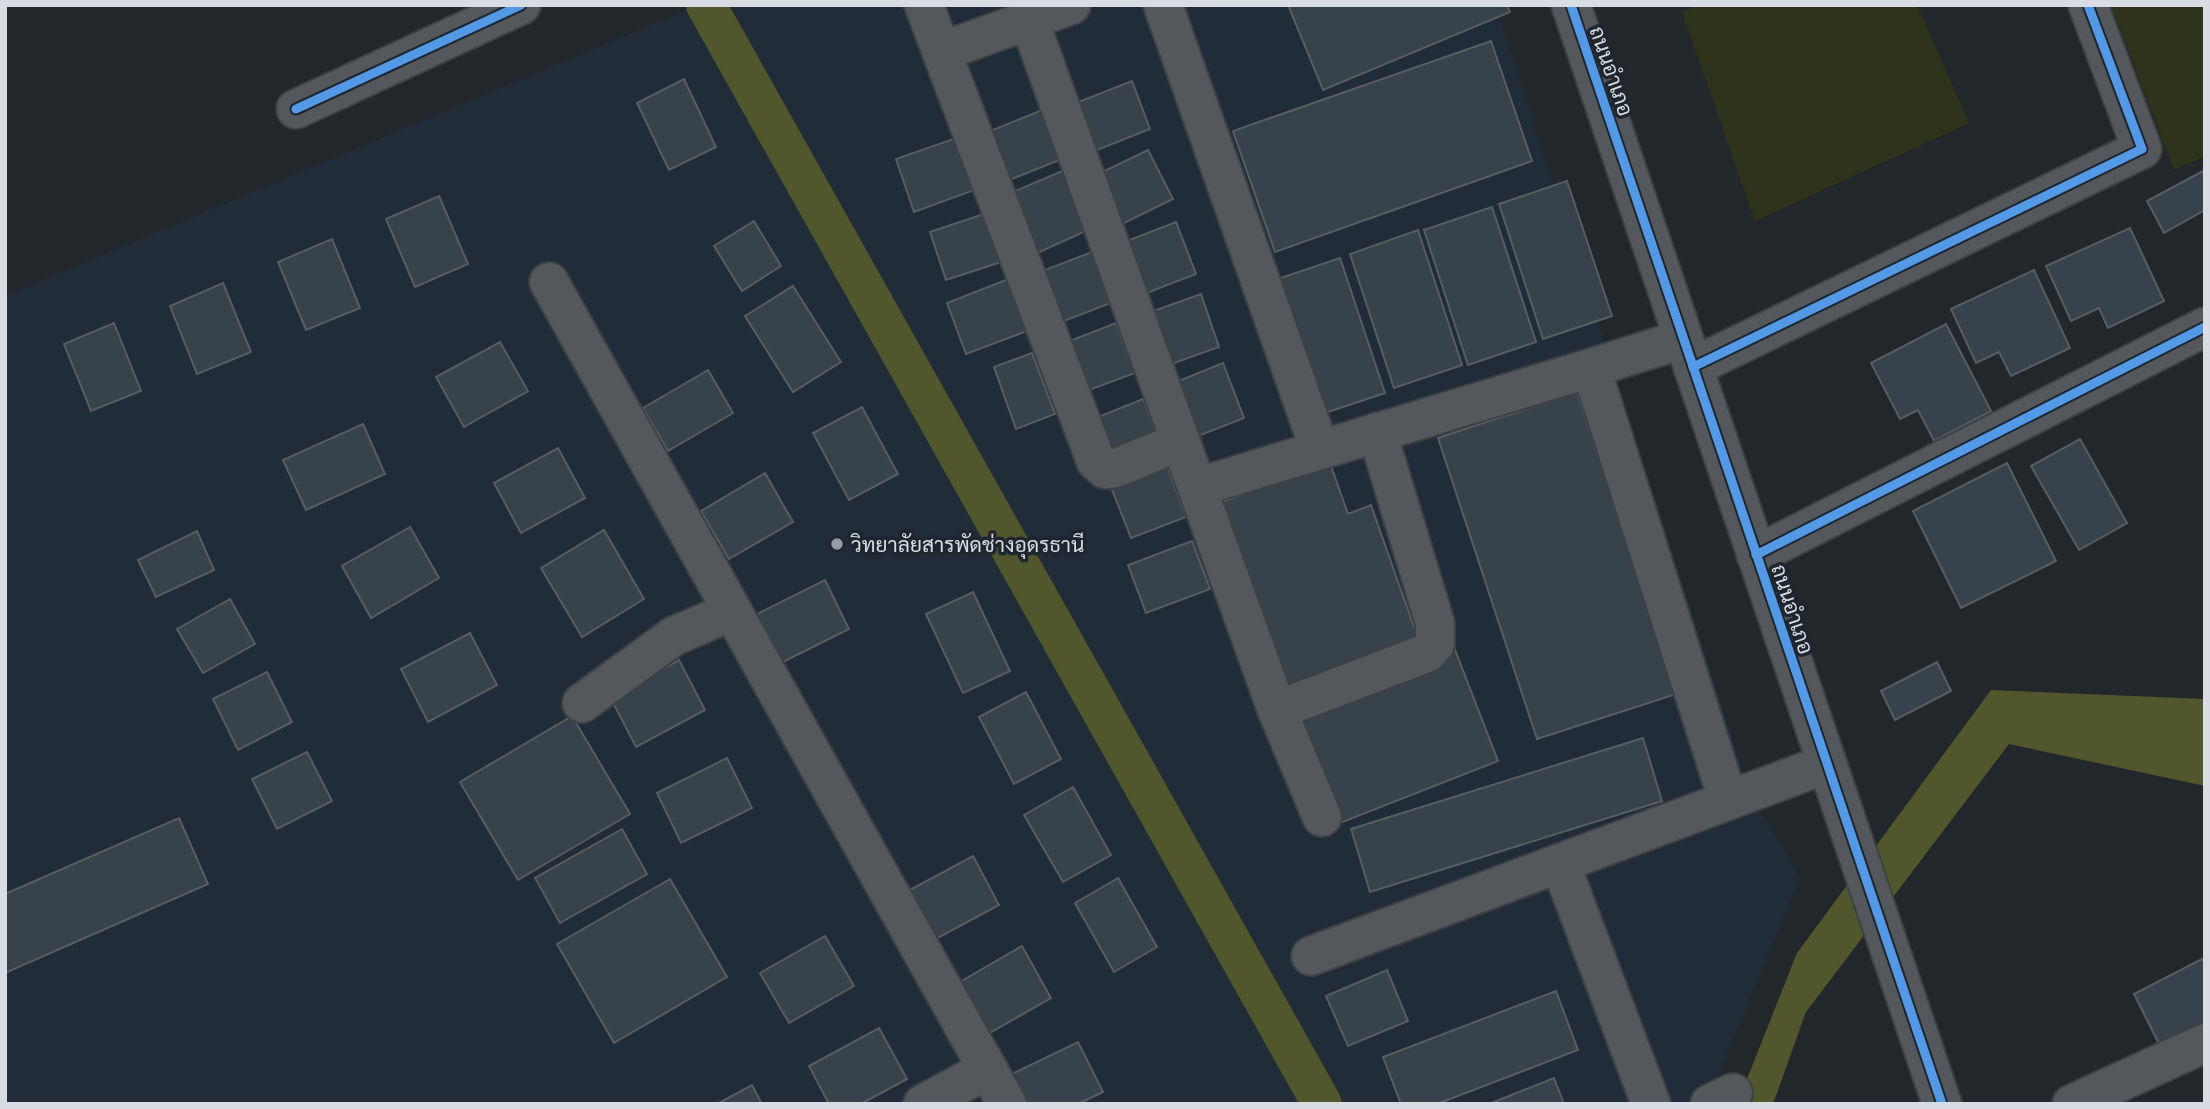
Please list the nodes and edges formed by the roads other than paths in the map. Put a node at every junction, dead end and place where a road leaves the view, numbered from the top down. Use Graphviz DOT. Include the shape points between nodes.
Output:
graph roads {
  1 [pos="522,5"];
  2 [pos="924,5"];
  3 [pos="1071,5"];
  4 [pos="1163,5"];
  5 [pos="1571,5"];
  6 [pos="2088,5"];
  7 [pos="1029,20"];
  8 [pos="943,51"];
  9 [pos="296,108"];
  10 [pos="549,282"];
  11 [pos="2205,327"];
  12 [pos="1688,353"];
  13 [pos="1591,368"];
  14 [pos="1377,432"];
  15 [pos="1181,441"];
  16 [pos="1320,450"];
  17 [pos="1198,487"];
  18 [pos="1756,555"];
  19 [pos="732,611"];
  20 [pos="582,703"];
  21 [pos="1277,710"];
  22 [pos="1826,764"];
  23 [pos="1728,800"];
  24 [pos="1322,817"];
  25 [pos="1560,863"];
  26 [pos="1311,956"];
  27 [pos="2205,1044"];
  28 [pos="988,1069"];
  29 [pos="923,1104"];
  30 [pos="1007,1104"];
  31 [pos="1650,1104"];
  32 [pos="1942,1104"];
  33 [pos="2072,1104"];
  1 -- 9 [label="street"];
  2 -- 8 [label="street"];
  3 -- 7 [label="street"];
  4 -- 16 [label="street"];
  5 -- 12 [label="street, ถนนอำเภอ"];
  6 -- 12 [label="street" via="2142,149"];
  7 -- 8 [label="street"];
  7 -- 15 [label="street"];
  8 -- 15 [label="street" via="1096,461 1105,469 1116,468"];
  10 -- 19 [label="street"];
  11 -- 18 [label="street"];
  12 -- 13 [label="street"];
  12 -- 18 [label="street, ถนนอำเภอ"];
  13 -- 14 [label="street"];
  13 -- 23 [label="street"];
  14 -- 16 [label="street"];
  14 -- 21 [label="street" via="1435,623 1435,644 1427,653"];
  15 -- 17 [label="street"];
  16 -- 17 [label="street"];
  17 -- 21 [label="street"];
  18 -- 22 [label="street, ถนนอำเภอ"];
  19 -- 20 [label="street" via="674,636"];
  19 -- 28 [label="street"];
  21 -- 24 [label="street"];
  22 -- 23 [label="street"];
  22 -- 32 [label="street, ถนนอำเภอ"];
  23 -- 25 [label="street"];
  25 -- 26 [label="street"];
  25 -- 31 [label="street"];
  27 -- 33 [label="street"];
  28 -- 29 [label="street"];
  28 -- 30 [label="street"];
}
